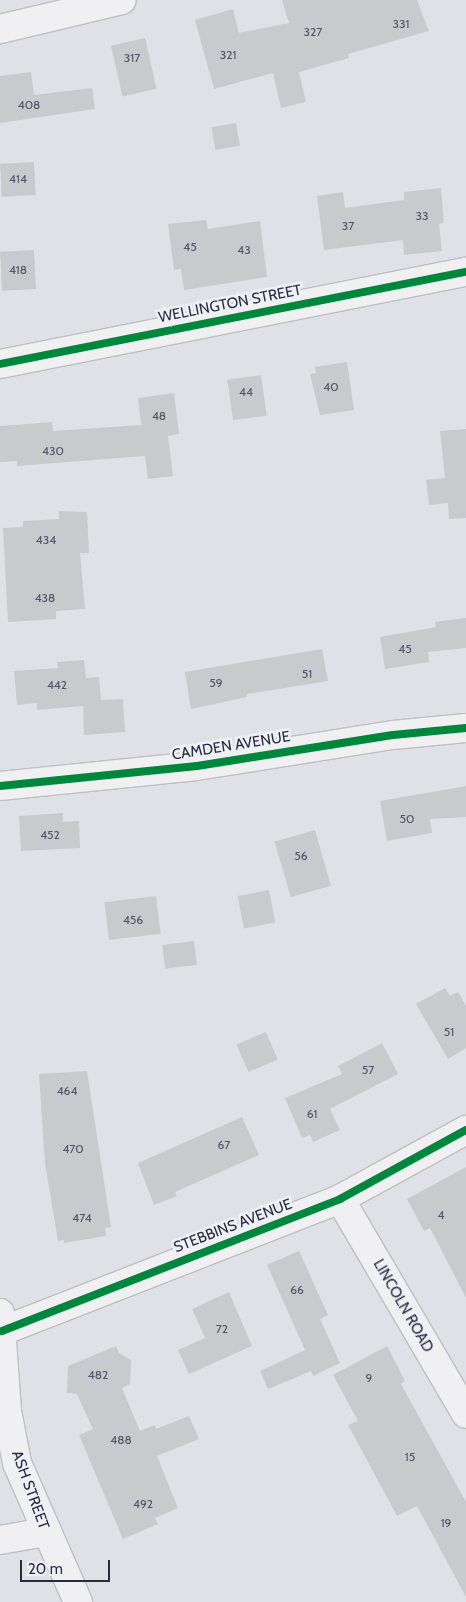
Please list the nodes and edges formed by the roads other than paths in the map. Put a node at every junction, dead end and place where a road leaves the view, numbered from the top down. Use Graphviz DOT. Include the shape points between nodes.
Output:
graph roads {
  1 [pos="122,0"];
  2 [pos="0,29"];
  3 [pos="466,272"];
  4 [pos="0,364"];
  5 [pos="466,728"];
  6 [pos="0,786"];
  7 [pos="466,1130"];
  8 [pos="340,1198"];
  9 [pos="1,1321"];
  10 [pos="466,1414"];
  11 [pos="44,1532"];
  12 [pos="0,1540"];
  13 [pos="78,1602"];
  1 -- 2 [label="street"];
  3 -- 4 [label="street, WELLINGTON STREET"];
  5 -- 6 [label="street, CAMDEN AVENUE" via="393,735 197,766"];
  7 -- 8 [label="street, STEBBINS AVENUE"];
  8 -- 9 [label="street, STEBBINS AVENUE"];
  8 -- 10 [label="street, LINCOLN ROAD"];
  9 -- 11 [label="street, ASH STREET" via="7,1411 17,1463"];
  11 -- 12 [label="street"];
  11 -- 13 [label="street, ASH STREET"];
}
